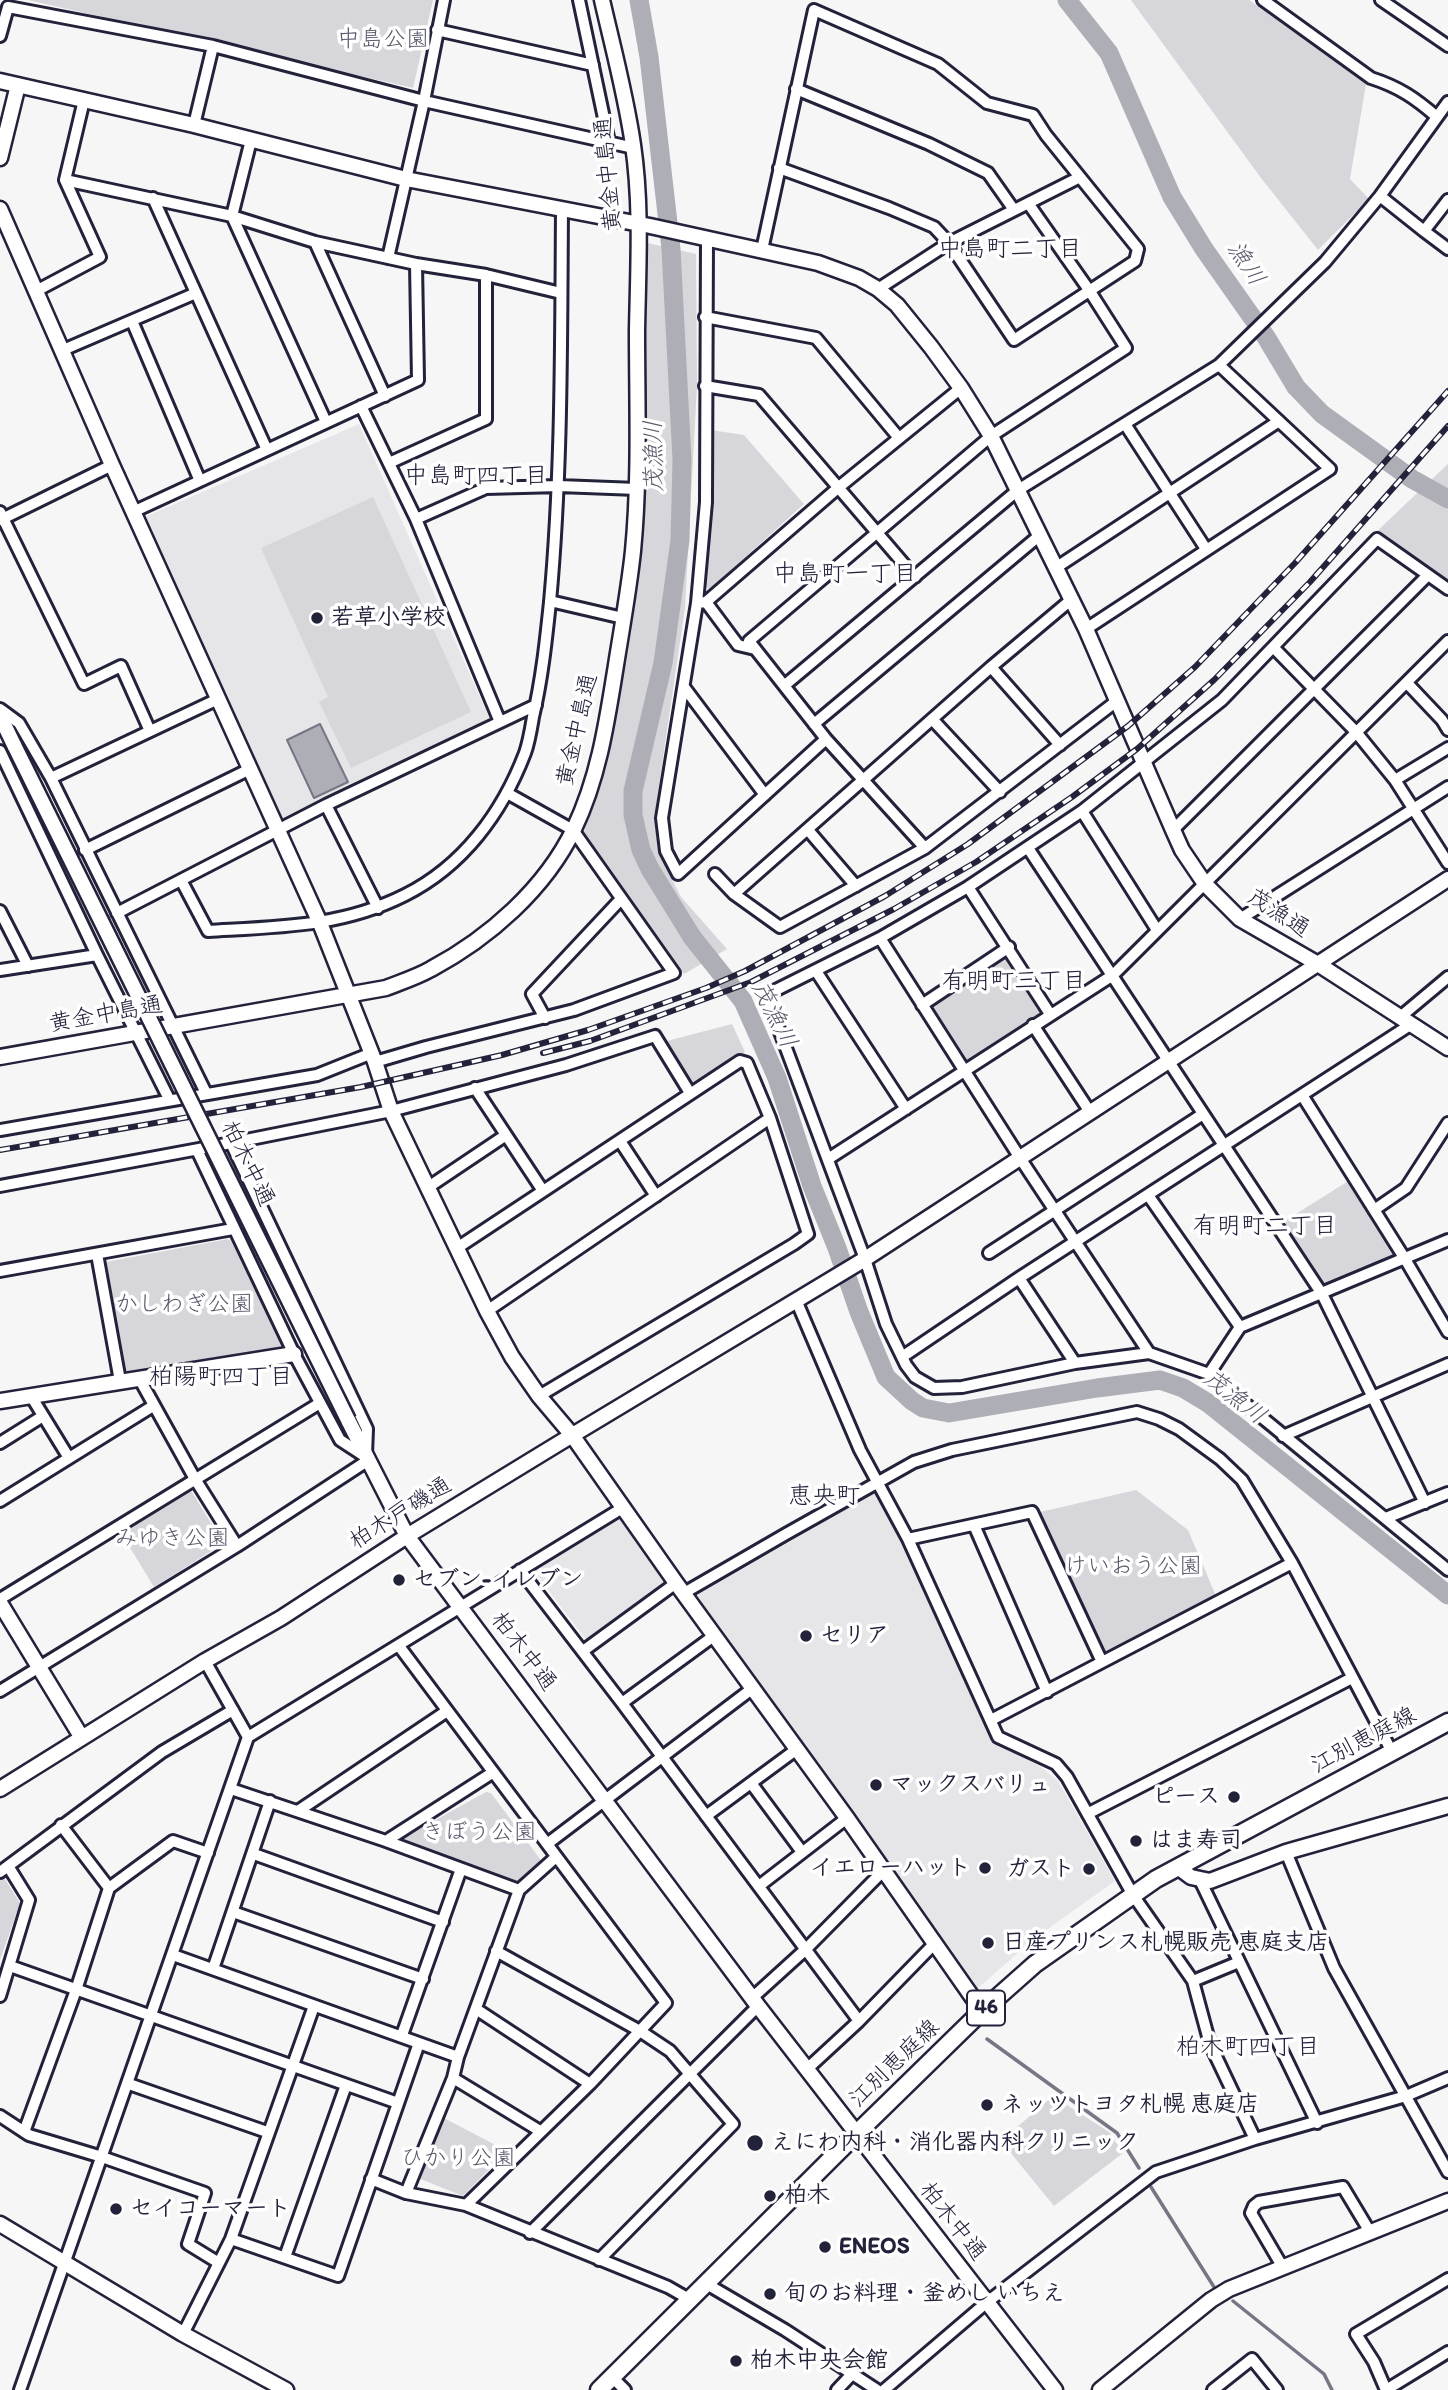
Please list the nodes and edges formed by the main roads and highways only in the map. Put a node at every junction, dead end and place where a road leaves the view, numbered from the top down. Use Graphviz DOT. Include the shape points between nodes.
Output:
graph roads {
  1 [pos="1448,1722"];
  2 [pos="599,2390"];
  1 -- 2 [label="main road, 江別恵庭線 / 46" via="1179,1867 1035,1964 856,2134"];
}
